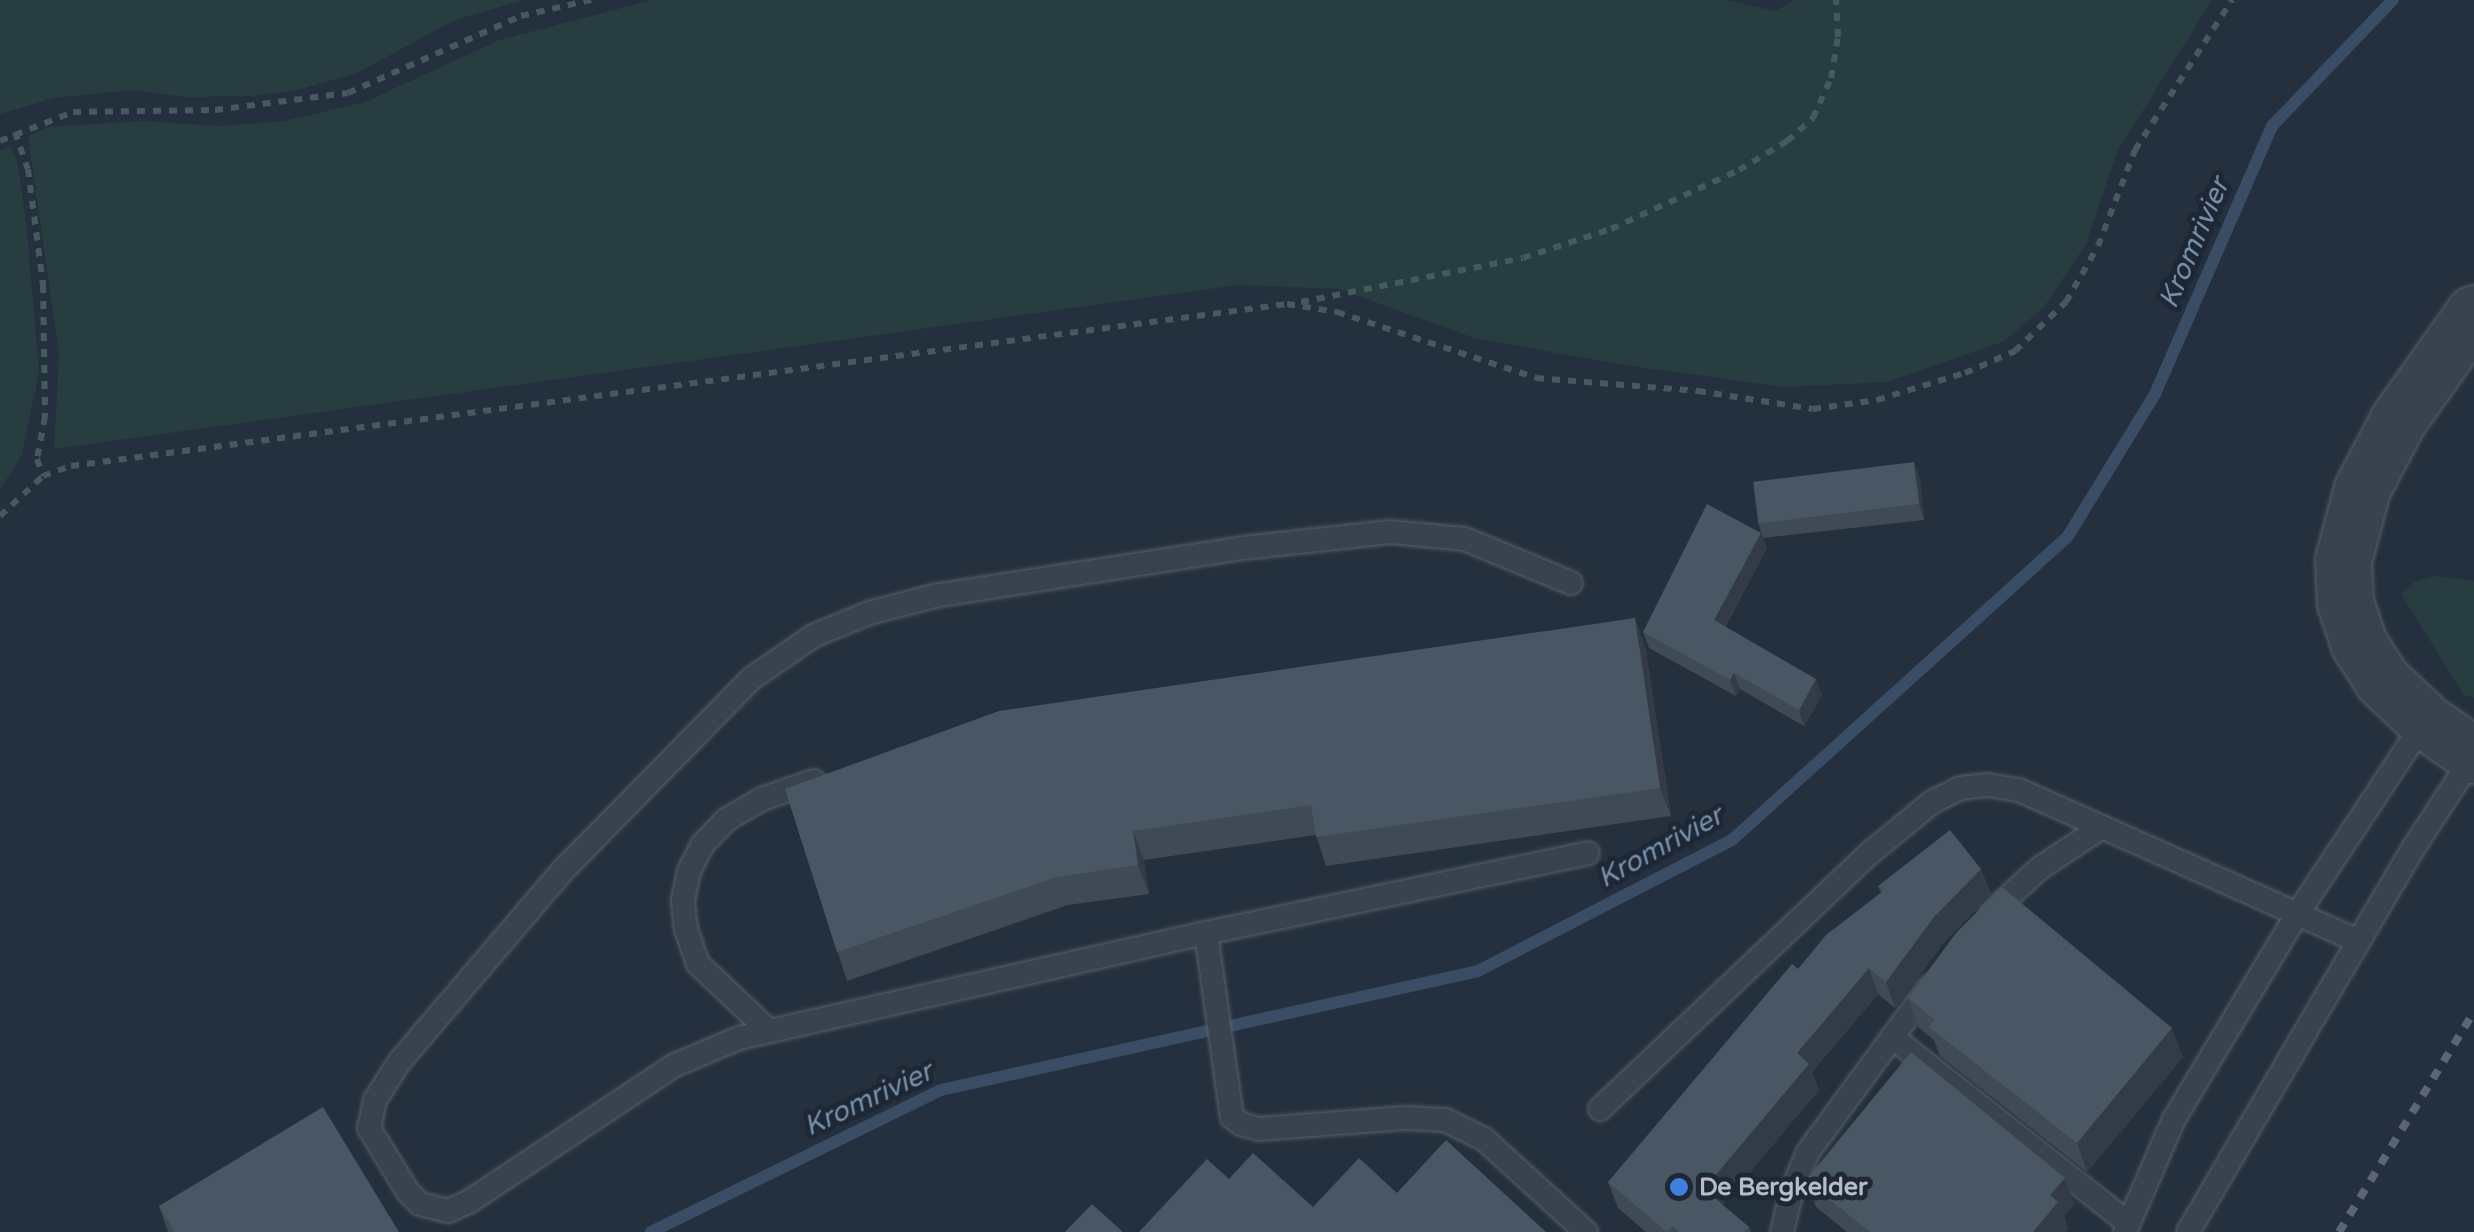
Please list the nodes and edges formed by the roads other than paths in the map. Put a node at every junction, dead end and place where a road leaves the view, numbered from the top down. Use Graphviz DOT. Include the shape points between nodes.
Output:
graph roads {
  1 [pos="2474,314"];
  2 [pos="1570,582"];
  3 [pos="2425,721"];
  4 [pos="2474,755"];
  5 [pos="832,774"];
  6 [pos="2102,827"];
  7 [pos="1588,852"];
  8 [pos="2298,913"];
  9 [pos="1975,930"];
  10 [pos="1206,933"];
  11 [pos="2358,940"];
  12 [pos="1944,966"];
  13 [pos="767,1029"];
  14 [pos="1892,1037"];
  15 [pos="1600,1109"];
  16 [pos="2126,1228"];
  17 [pos="1586,1232"];
  18 [pos="1782,1232"];
  19 [pos="2188,1232"];
  1 -- 3 [label="street" via="2398,420 2362,489 2343,560 2345,602 2359,644 2397,698"];
  2 -- 13 [label="lane" via="1465,539 1390,532 938,595 813,636 750,679 564,869 400,1061 375,1100 370,1128 408,1192 420,1204 448,1210 470,1202 675,1065"];
  3 -- 4 [label="street"];
  3 -- 8 [label="lane"];
  4 -- 11 [label="lane"];
  5 -- 13 [label="lane" via="726,820 688,871 686,930 698,964"];
  6 -- 8 [label="lane"];
  6 -- 9 [label="lane" via="2040,868"];
  6 -- 15 [label="lane" via="2019,790 1987,785 1960,788 1932,802"];
  7 -- 10 [label="lane"];
  8 -- 11 [label="lane"];
  8 -- 16 [label="lane" via="2174,1120"];
  10 -- 13 [label="lane" via="810,1025"];
  10 -- 17 [label="lane" via="1232,1117 1259,1129 1445,1120 1484,1140"];
  11 -- 19 [label="lane"];
  12 -- 14 [label="lane"];
  14 -- 16 [label="lane"];
  14 -- 18 [label="lane" via="1808,1152"];
}
